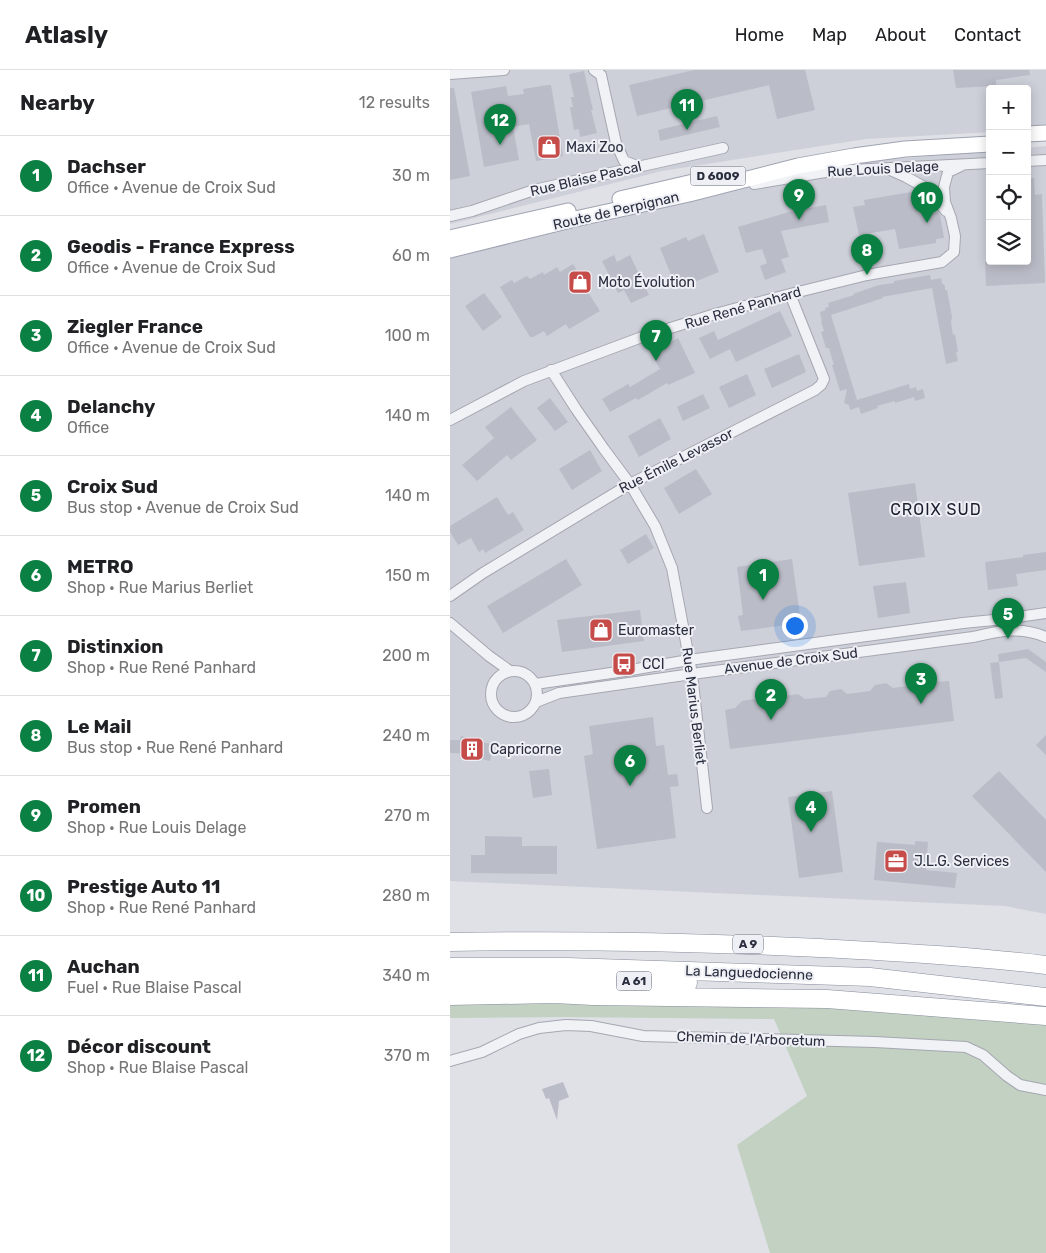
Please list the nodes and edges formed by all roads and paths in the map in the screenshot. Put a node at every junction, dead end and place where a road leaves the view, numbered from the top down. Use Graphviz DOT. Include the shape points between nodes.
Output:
graph roads {
  1 [pos="504,70"];
  2 [pos="594,70"];
  3 [pos="450,74"];
  4 [pos="1046,133"];
  5 [pos="1031,134"];
  6 [pos="986,136"];
  7 [pos="1046,141"];
  8 [pos="1031,142"];
  9 [pos="986,144"];
  10 [pos="723,148"];
  11 [pos="1046,160"];
  12 [pos="1031,161"];
  13 [pos="986,163"];
  14 [pos="963,165"];
  15 [pos="637,166"];
  16 [pos="886,168"];
  17 [pos="689,194"];
  18 [pos="450,216"];
  19 [pos="951,218"];
  20 [pos="450,238"];
  21 [pos="450,250"];
  22 [pos="790,294"];
  23 [pos="551,370"];
  24 [pos="450,420"];
  25 [pos="630,484"];
  26 [pos="450,596"];
  27 [pos="1046,612"];
  28 [pos="450,623"];
  29 [pos="1046,637"];
  30 [pos="489,656"];
  31 [pos="689,660"];
  32 [pos="510,671"];
  33 [pos="692,674"];
  34 [pos="496,679"];
  35 [pos="535,684"];
  36 [pos="536,702"];
  37 [pos="707,808"];
  38 [pos="450,942"];
  39 [pos="1046,965"];
  40 [pos="450,967"];
  41 [pos="773,974"];
  42 [pos="450,981"];
  43 [pos="450,996"];
  44 [pos="594,996"];
  45 [pos="1046,997"];
  46 [pos="450,1005"];
  47 [pos="1046,1016"];
  48 [pos="450,1061"];
  49 [pos="1046,1090"];
  1 -- 3 [label="street"];
  2 -- 15 [label="street" via="601,75 616,143 624,161"];
  4 -- 5 [label="main road"];
  6 -- 20 [label="main road, Route de Perpignan / D 6009" via="896,141 810,154"];
  7 -- 8 [label="main road"];
  9 -- 17 [label="main road, Route de Perpignan / D 6009" via="854,156 798,166"];
  10 -- 15 [label="street, Rue Blaise Pascal"];
  11 -- 12 [label="street"];
  13 -- 14 [label="street, Rue Louis Delage"];
  14 -- 16 [label="street, Rue Louis Delage"];
  14 -- 19 [label="street, Rue René Panhard" via="948,172 944,187"];
  15 -- 18 [label="street, Rue Blaise Pascal" via="534,190"];
  16 -- 17 [label="street, Rue Louis Delage" via="831,171"];
  16 -- 19 [label="street" via="928,189"];
  17 -- 21 [label="main road, Route de Perpignan / D 6009"];
  19 -- 22 [label="street, Rue René Panhard" via="954,252 942,262 867,275"];
  22 -- 23 [label="street, Rue René Panhard" via="715,314"];
  22 -- 25 [label="street, Rue Émile Levassor" via="824,379 821,386"];
  23 -- 24 [label="street, Rue René Panhard"];
  23 -- 25 [label="street, Rue Marius Berliet"];
  25 -- 26 [label="street, Rue Émile Levassor"];
  25 -- 31 [label="street, Rue Marius Berliet" via="655,526 672,568"];
  27 -- 31 [label="street, Avenue de Croix Sud"];
  28 -- 30 [label="street"];
  29 -- 33 [label="street, Avenue de Croix Sud" via="1005,630"];
  30 -- 32 [label="street"];
  30 -- 34 [label="street" via="496,666"];
  31 -- 33 [label="street, Rue Marius Berliet"];
  31 -- 35 [label="street, Avenue de Croix Sud"];
  32 -- 34 [label="street"];
  32 -- 35 [label="street" via="520,671"];
  33 -- 36 [label="street, Avenue de Croix Sud" via="559,693"];
  33 -- 37 [label="street, Rue Marius Berliet"];
  34 -- 36 [label="street" via="491,689 492,701 508,716 519,717 530,712"];
  35 -- 36 [label="street"];
  38 -- 39 [label="highway, La Languedocienne / A 9" via="550,940 745,944"];
  40 -- 41 [label="highway, La Languedocienne / A 9" via="568,967"];
  41 -- 42 [label="highway, A 61" via="689,983"];
  41 -- 45 [label="highway, La Languedocienne / A 9" via="870,977"];
  43 -- 44 [label="highway"];
  44 -- 46 [label="highway"];
  44 -- 47 [label="highway" via="828,999"];
  48 -- 49 [label="street, Chemin de l'Arboretum" via="482,1052 539,1028 591,1026 643,1036 966,1047 983,1055 1020,1085"];
}
